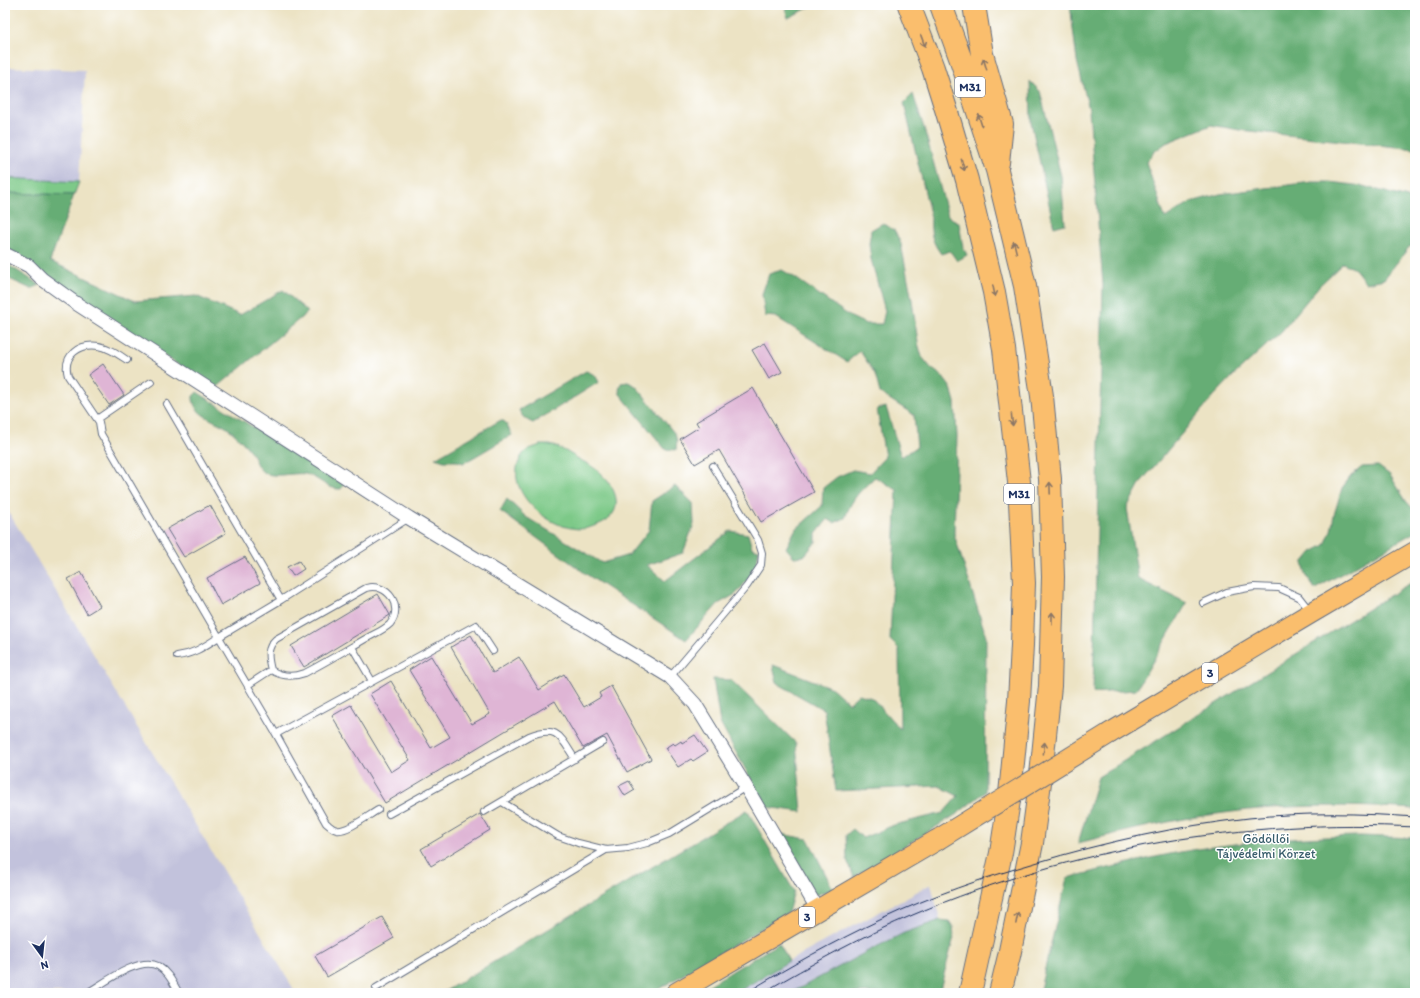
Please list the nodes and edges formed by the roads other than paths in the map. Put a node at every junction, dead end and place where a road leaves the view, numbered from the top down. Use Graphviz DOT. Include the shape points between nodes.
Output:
graph roads {
  1 [pos="909,5"];
  2 [pos="941,5"];
  3 [pos="974,5"];
  4 [pos="997,170"];
  5 [pos="5,254"];
  6 [pos="127,360"];
  7 [pos="151,382"];
  8 [pos="167,404"];
  9 [pos="97,419"];
  10 [pos="713,466"];
  11 [pos="409,518"];
  12 [pos="1415,552"];
  13 [pos="281,600"];
  14 [pos="1203,603"];
  15 [pos="1311,613"];
  16 [pos="219,637"];
  17 [pos="352,647"];
  18 [pos="493,651"];
  19 [pos="177,656"];
  20 [pos="271,670"];
  21 [pos="670,677"];
  22 [pos="372,681"];
  23 [pos="248,685"];
  24 [pos="276,734"];
  25 [pos="603,742"];
  26 [pos="575,759"];
  27 [pos="746,787"];
  28 [pos="502,802"];
  29 [pos="378,810"];
  30 [pos="484,812"];
  31 [pos="389,814"];
  32 [pos="606,850"];
  33 [pos="818,910"];
  34 [pos="376,988"];
  35 [pos="88,993"];
  36 [pos="179,993"];
  37 [pos="676,993"];
  38 [pos="970,993"];
  39 [pos="1000,993"];
  1 -- 38 [label="highway, M31, one-way" via="946,109 967,180 994,292 1004,349 1019,482 1024,583 1023,622 1011,786 1001,853"];
  4 -- 2 [label="highway, M31, one-way"];
  4 -- 3 [label="highway, one-way" via="1002,124 982,54"];
  39 -- 4 [label="highway, M31, one-way" via="1032,843 1041,776 1050,686 1053,577 1050,479 1036,353 1025,286"];
  5 -- 11 [label="street" via="29,266 42,279 74,302"];
  6 -- 9 [label="lane" via="105,348 91,346 82,348 70,356 67,365 68,376"];
  7 -- 9 [label="lane"];
  8 -- 13 [label="lane"];
  9 -- 16 [label="lane" via="101,434"];
  10 -- 21 [label="lane" via="758,540 761,566"];
  11 -- 13 [label="lane"];
  11 -- 21 [label="street"];
  12 -- 15 [label="main road, 3"];
  13 -- 16 [label="lane"];
  14 -- 15 [label="lane" via="1227,592 1254,587 1279,588 1299,597"];
  15 -- 33 [label="main road, 3, bridge"];
  16 -- 19 [label="lane" via="196,651"];
  16 -- 23 [label="lane"];
  17 -- 20 [label="lane" via="306,673 282,675"];
  17 -- 20 [label="lane" via="384,628 392,620 395,610 393,600 388,592 379,587 366,588 276,639 268,652"];
  17 -- 22 [label="lane"];
  18 -- 22 [label="lane" via="476,624"];
  20 -- 23 [label="lane"];
  21 -- 27 [label="street" via="695,704"];
  22 -- 24 [label="lane"];
  23 -- 24 [label="lane"];
  24 -- 29 [label="lane" via="326,823 332,829 339,831 349,827"];
  25 -- 26 [label="lane"];
  26 -- 28 [label="lane"];
  26 -- 31 [label="lane" via="561,737 550,731 542,731"];
  27 -- 32 [label="lane" via="669,834 648,843"];
  27 -- 33 [label="street"];
  28 -- 30 [label="lane"];
  28 -- 32 [label="lane" via="558,836"];
  32 -- 34 [label="lane"];
  33 -- 37 [label="main road, 3"];
  35 -- 36 [label="lane" via="134,966 147,963 158,966 167,974"];
}
